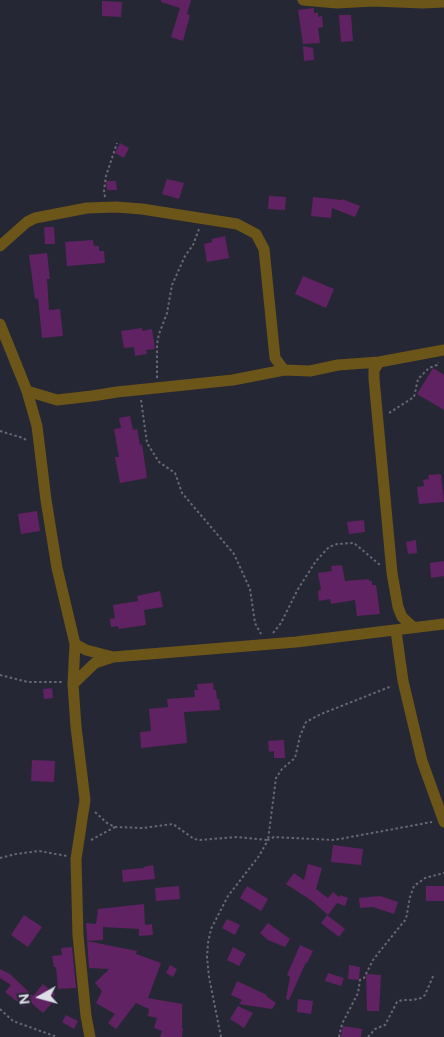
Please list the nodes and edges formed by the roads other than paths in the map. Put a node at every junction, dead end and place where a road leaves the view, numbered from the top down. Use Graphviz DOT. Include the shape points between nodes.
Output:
graph roads {
  1 [pos="303,0"];
  2 [pos="444,2"];
  3 [pos="0,246"];
  4 [pos="0,324"];
  5 [pos="442,350"];
  6 [pos="379,362"];
  7 [pos="284,370"];
  8 [pos="27,391"];
  9 [pos="400,611"];
  10 [pos="444,624"];
  11 [pos="413,627"];
  12 [pos="392,631"];
  13 [pos="75,644"];
  14 [pos="113,657"];
  15 [pos="73,683"];
  16 [pos="443,821"];
  17 [pos="90,1037"];
  1 -- 2 [label="street" via="337,3"];
  3 -- 7 [label="street" via="34,218 87,208 142,209 237,224 256,234 262,242 275,358"];
  4 -- 8 [label="street"];
  5 -- 6 [label="street"];
  6 -- 7 [label="street"];
  6 -- 9 [label="street" via="374,370 374,379 392,573"];
  7 -- 8 [label="street" via="233,380 57,400"];
  8 -- 13 [label="street" via="37,426 46,500"];
  9 -- 11 [label="street"];
  9 -- 12 [label="street"];
  10 -- 11 [label="street"];
  11 -- 12 [label="street"];
  12 -- 14 [label="street"];
  12 -- 16 [label="street" via="422,761"];
  13 -- 14 [label="street"];
  13 -- 15 [label="street"];
  14 -- 15 [label="street" via="95,663"];
  15 -- 17 [label="street" via="85,793 76,854 78,934"];
}
